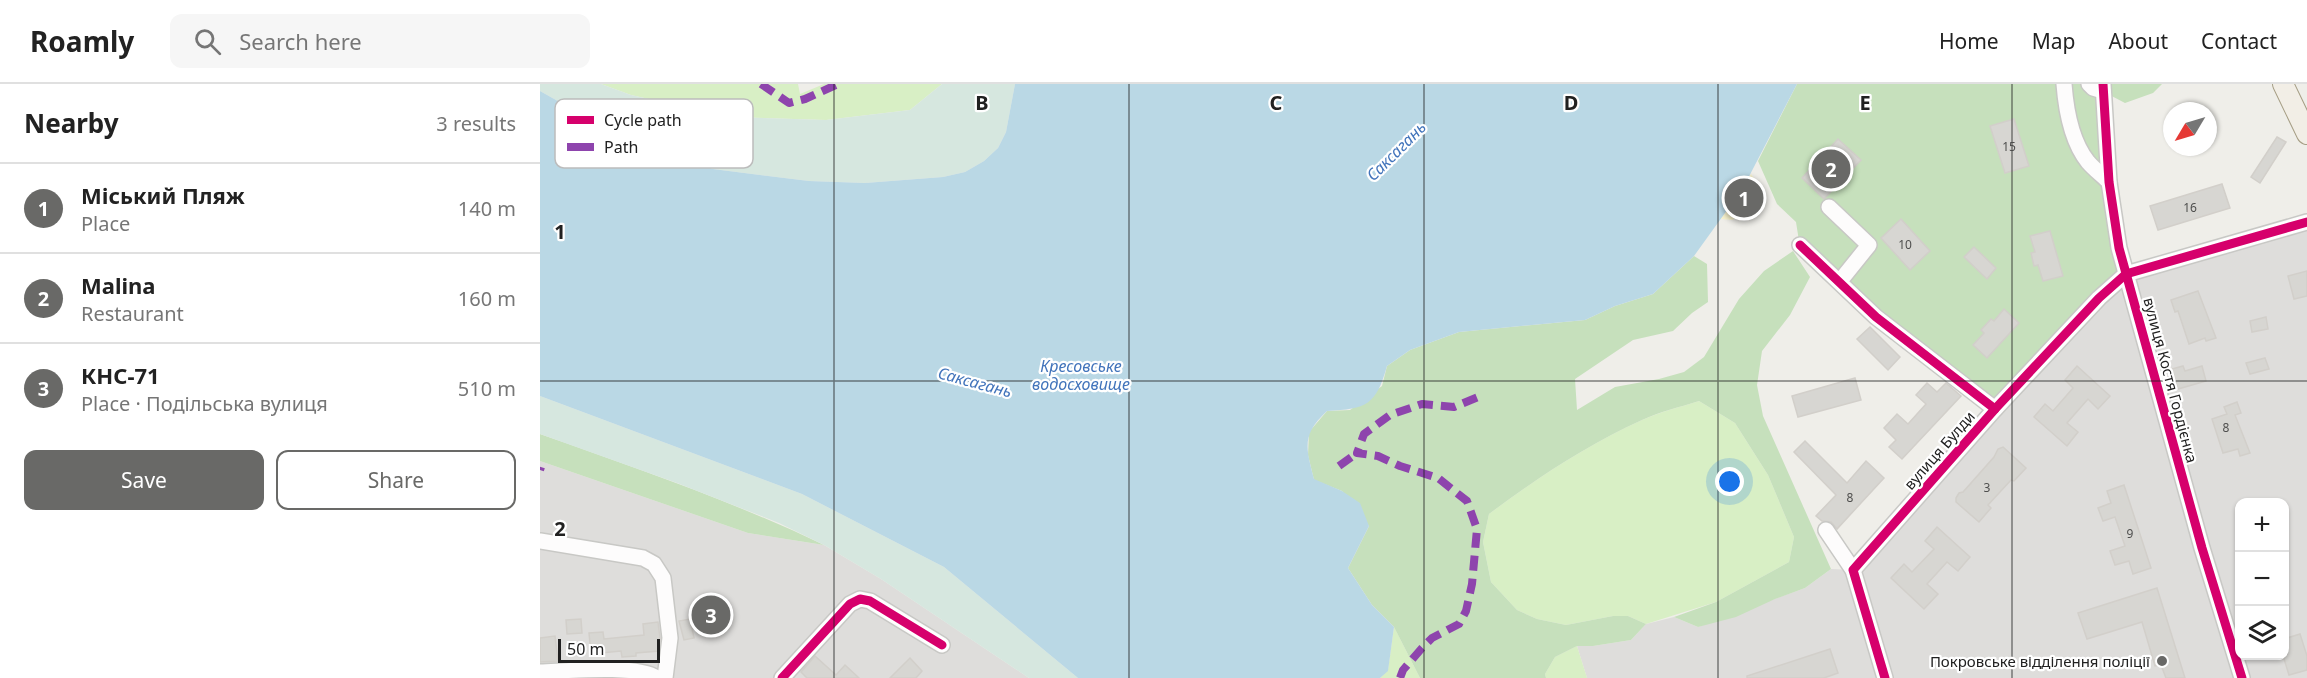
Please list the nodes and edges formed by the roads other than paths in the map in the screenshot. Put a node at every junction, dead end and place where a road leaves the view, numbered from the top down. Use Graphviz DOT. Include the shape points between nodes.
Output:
graph roads {
  1 [pos="2064,84"];
  2 [pos="2283,84"];
  3 [pos="2099,86"];
  4 [pos="2307,134"];
  5 [pos="2109,182"];
  6 [pos="1829,207"];
  7 [pos="2307,222"];
  8 [pos="1800,245"];
  9 [pos="2126,274"];
  10 [pos="1840,281"];
  11 [pos="1995,409"];
  12 [pos="1826,531"];
  13 [pos="540,541"];
  14 [pos="1853,570"];
  15 [pos="942,645"];
  16 [pos="540,672"];
  17 [pos="657,678"];
  18 [pos="665,678"];
  19 [pos="782,678"];
  20 [pos="1885,678"];
  21 [pos="2242,678"];
  1 -- 5 [label="street" via="2074,136 2088,162"];
  2 -- 4 [label="main road"];
  3 -- 5 [label="street, вулиця Костя Гордієнка"];
  5 -- 9 [label="street, вулиця Костя Гордієнка"];
  6 -- 10 [label="street" via="1869,245"];
  7 -- 9 [label="street"];
  8 -- 10 [label="street"];
  9 -- 11 [label="street, вулиця Булди"];
  9 -- 21 [label="street, вулиця Костя Гордієнка" via="2198,537"];
  10 -- 11 [label="street" via="1876,316"];
  11 -- 14 [label="street, вулиця Булди"];
  12 -- 14 [label="street"];
  13 -- 18 [label="street" via="643,558 654,564 663,578 670,638"];
  14 -- 20 [label="street"];
  15 -- 19 [label="street" via="870,601 860,599 850,604"];
  16 -- 17 [label="street" via="647,672"];
}
